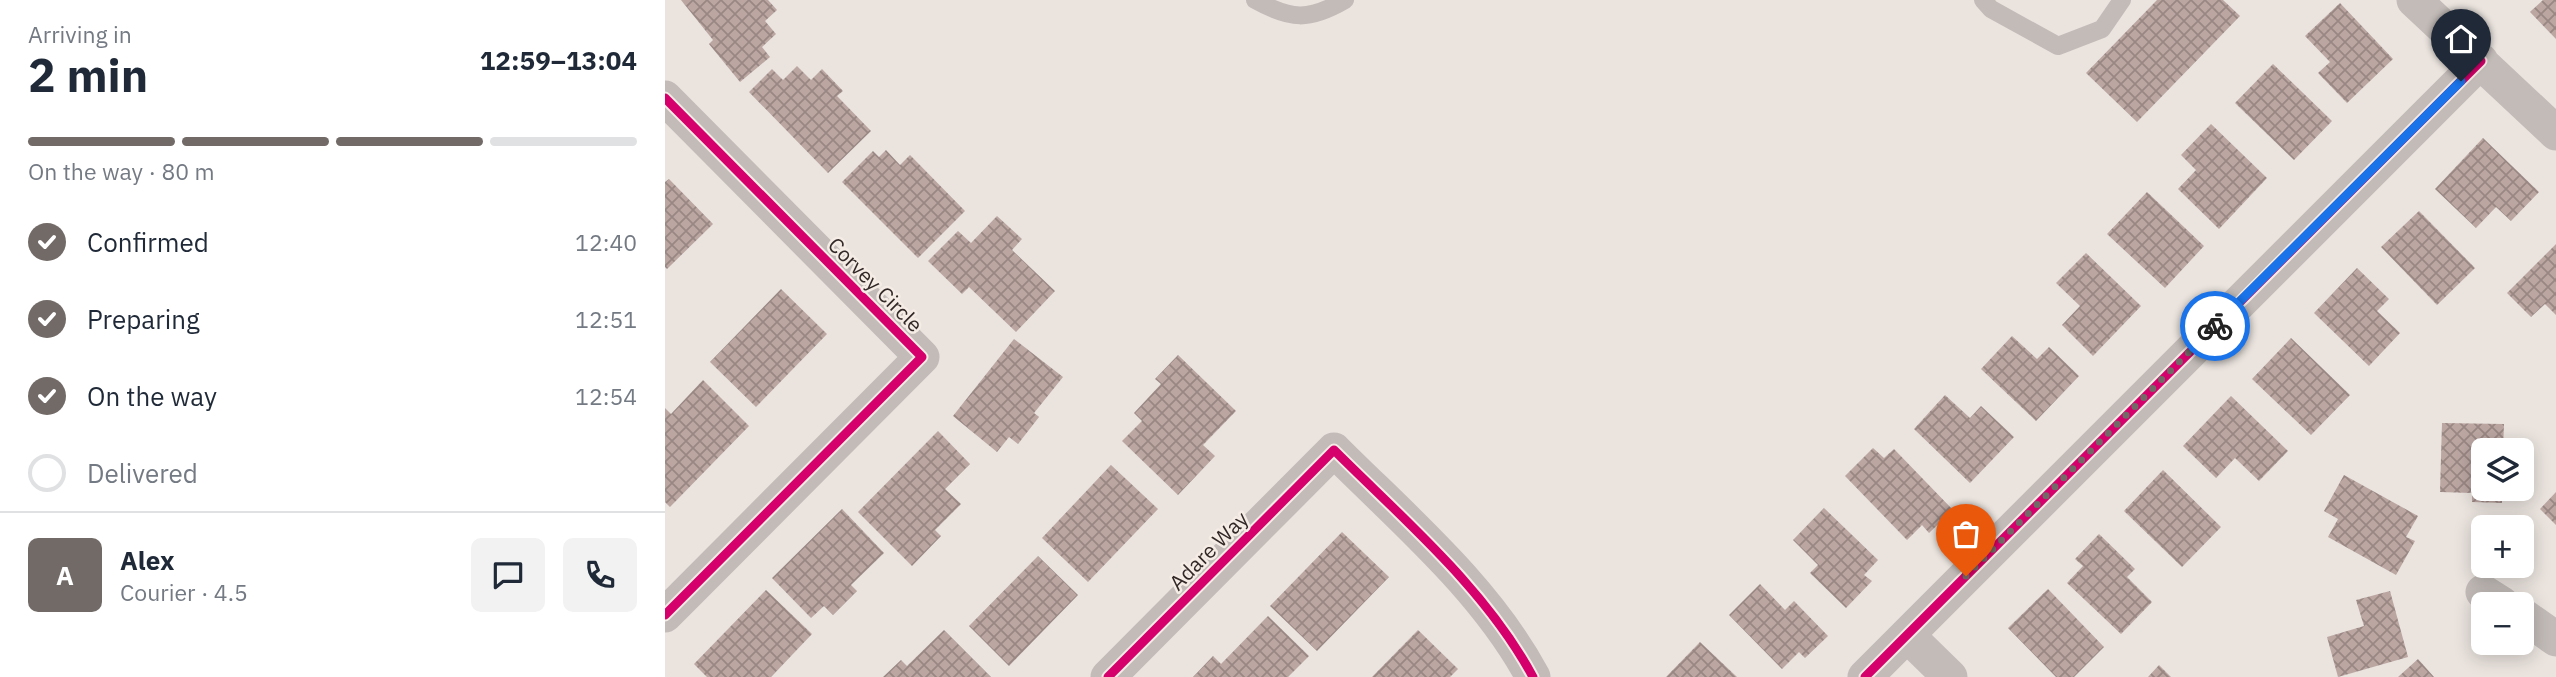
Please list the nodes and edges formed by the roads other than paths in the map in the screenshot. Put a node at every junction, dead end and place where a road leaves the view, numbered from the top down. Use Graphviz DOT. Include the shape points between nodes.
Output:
graph roads {
  1 [pos="1255,0"];
  2 [pos="1345,0"];
  3 [pos="1983,0"];
  4 [pos="2122,0"];
  5 [pos="2414,0"];
  6 [pos="2481,61"];
  7 [pos="665,98"];
  8 [pos="2556,133"];
  9 [pos="665,615"];
  10 [pos="2534,623"];
  11 [pos="1907,635"];
  12 [pos="2556,639"];
  13 [pos="1108,677"];
  14 [pos="1533,677"];
  15 [pos="1865,677"];
  16 [pos="1950,677"];
  1 -- 2 [label="lane" via="1276,12 1300,17 1324,13"];
  3 -- 4 [label="lane" via="2058,46 2102,29"];
  5 -- 6 [label="street"];
  6 -- 8 [label="street"];
  6 -- 11 [label="street"];
  7 -- 9 [label="street, Corvey Circle" via="922,357"];
  10 -- 12 [label="street"];
  11 -- 15 [label="street"];
  11 -- 16 [label="street"];
  13 -- 14 [label="street, Adare Way" via="1334,450 1461,578 1508,636"];
}
